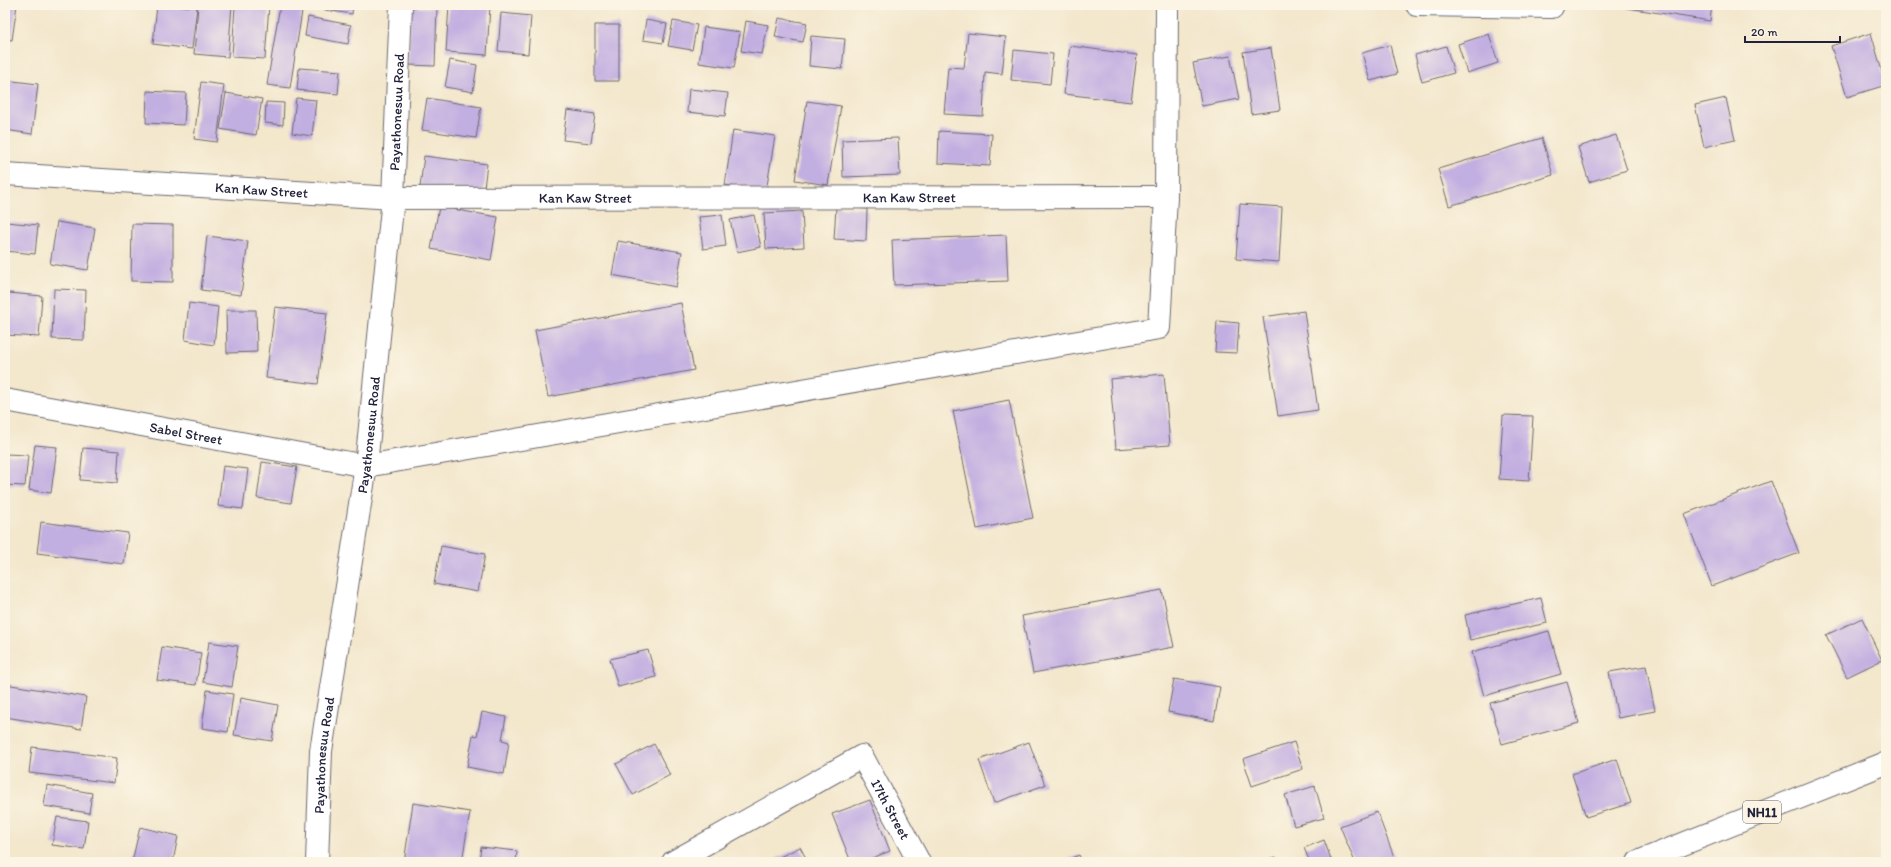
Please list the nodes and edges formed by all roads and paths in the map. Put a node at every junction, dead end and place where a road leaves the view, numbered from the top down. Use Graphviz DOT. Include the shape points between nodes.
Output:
graph roads {
  1 [pos="401,5"];
  2 [pos="1167,5"];
  3 [pos="1417,5"];
  4 [pos="1552,7"];
  5 [pos="5,174"];
  6 [pos="1166,197"];
  7 [pos="393,198"];
  8 [pos="5,400"];
  9 [pos="366,466"];
  10 [pos="1886,763"];
  11 [pos="317,862"];
  12 [pos="673,862"];
  13 [pos="920,862"];
  14 [pos="1638,862"];
  1 -- 7 [label="main road, Payathonesuu Road"];
  2 -- 6 [label="main road"];
  3 -- 4 [label="main road"];
  5 -- 7 [label="main road, Kan Kaw Street"];
  6 -- 7 [label="main road, Kan Kaw Street"];
  6 -- 9 [label="main road" via="1159,328"];
  7 -- 9 [label="main road, Payathonesuu Road"];
  8 -- 9 [label="main road, Sabel Street"];
  9 -- 11 [label="main road, Payathonesuu Road" via="321,751"];
  10 -- 14 [label="main road, NH11"];
  12 -- 13 [label="main road, 17th Street" via="862,756"];
}
